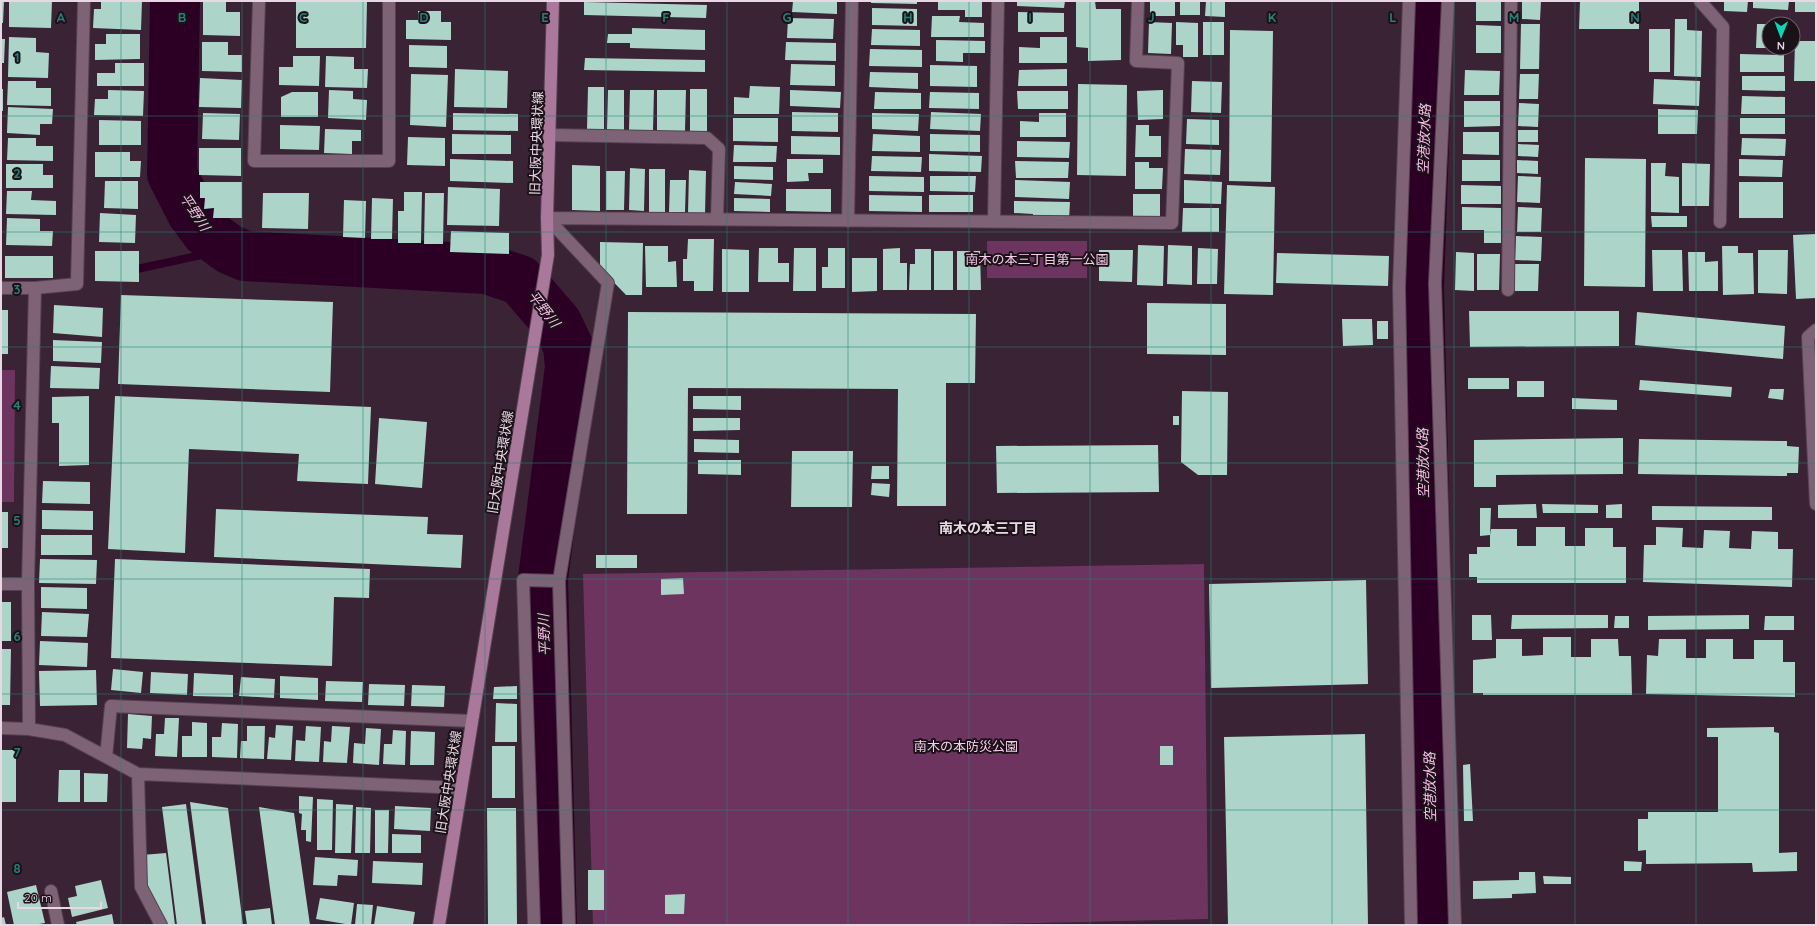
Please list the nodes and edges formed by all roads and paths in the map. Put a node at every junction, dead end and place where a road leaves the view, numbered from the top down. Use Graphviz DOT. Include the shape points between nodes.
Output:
graph roads {
  1 [pos="84,1"];
  2 [pos="259,1"];
  3 [pos="389,1"];
  4 [pos="553,1"];
  5 [pos="852,1"];
  6 [pos="998,1"];
  7 [pos="1138,1"];
  8 [pos="1409,1"];
  9 [pos="1448,1"];
  10 [pos="1511,1"];
  11 [pos="1700,1"];
  12 [pos="550,135"];
  13 [pos="547,218"];
  14 [pos="717,219"];
  15 [pos="848,221"];
  16 [pos="994,222"];
  17 [pos="1720,222"];
  18 [pos="1,288"];
  19 [pos="35,288"];
  20 [pos="1508,290"];
  21 [pos="1816,330"];
  22 [pos="1816,504"];
  23 [pos="559,581"];
  24 [pos="1,584"];
  25 [pos="28,584"];
  26 [pos="472,721"];
  27 [pos="1,728"];
  28 [pos="28,729"];
  29 [pos="106,757"];
  30 [pos="138,774"];
  31 [pos="461,788"];
  32 [pos="51,891"];
  33 [pos="58,925"];
  34 [pos="161,925"];
  35 [pos="439,925"];
  36 [pos="534,925"];
  37 [pos="570,925"];
  38 [pos="1411,925"];
  39 [pos="1455,925"];
  1 -- 19 [label="street" via="77,284"];
  2 -- 3 [label="street" via="254,161 389,161"];
  4 -- 12 [label="main road, 旧大阪中央環状線"];
  5 -- 15 [label="street"];
  6 -- 16 [label="street"];
  7 -- 16 [label="street" via="1136,61 1178,63 1172,223"];
  8 -- 38 [label="street" via="1399,288"];
  9 -- 39 [label="street" via="1435,283"];
  10 -- 20 [label="street"];
  11 -- 17 [label="street" via="1723,27"];
  12 -- 13 [label="main road, 旧大阪中央環状線"];
  12 -- 14 [label="street" via="707,138 719,149"];
  13 -- 14 [label="street"];
  13 -- 23 [label="street" via="608,283"];
  13 -- 26 [label="main road, 旧大阪中央環状線" via="548,255"];
  14 -- 15 [label="street"];
  15 -- 16 [label="street"];
  18 -- 19 [label="street"];
  19 -- 25 [label="street"];
  21 -- 22 [label="street" via="1808,337"];
  23 -- 36 [label="street" via="523,580"];
  23 -- 37 [label="street"];
  24 -- 25 [label="street"];
  25 -- 28 [label="street"];
  26 -- 29 [label="street" via="111,706"];
  26 -- 31 [label="main road, 旧大阪中央環状線"];
  27 -- 28 [label="street"];
  28 -- 29 [label="street" via="66,735"];
  29 -- 30 [label="street"];
  30 -- 31 [label="street"];
  30 -- 34 [label="street" via="141,887"];
  31 -- 35 [label="main road, 旧大阪中央環状線"];
  32 -- 33 [label="street"];
}
